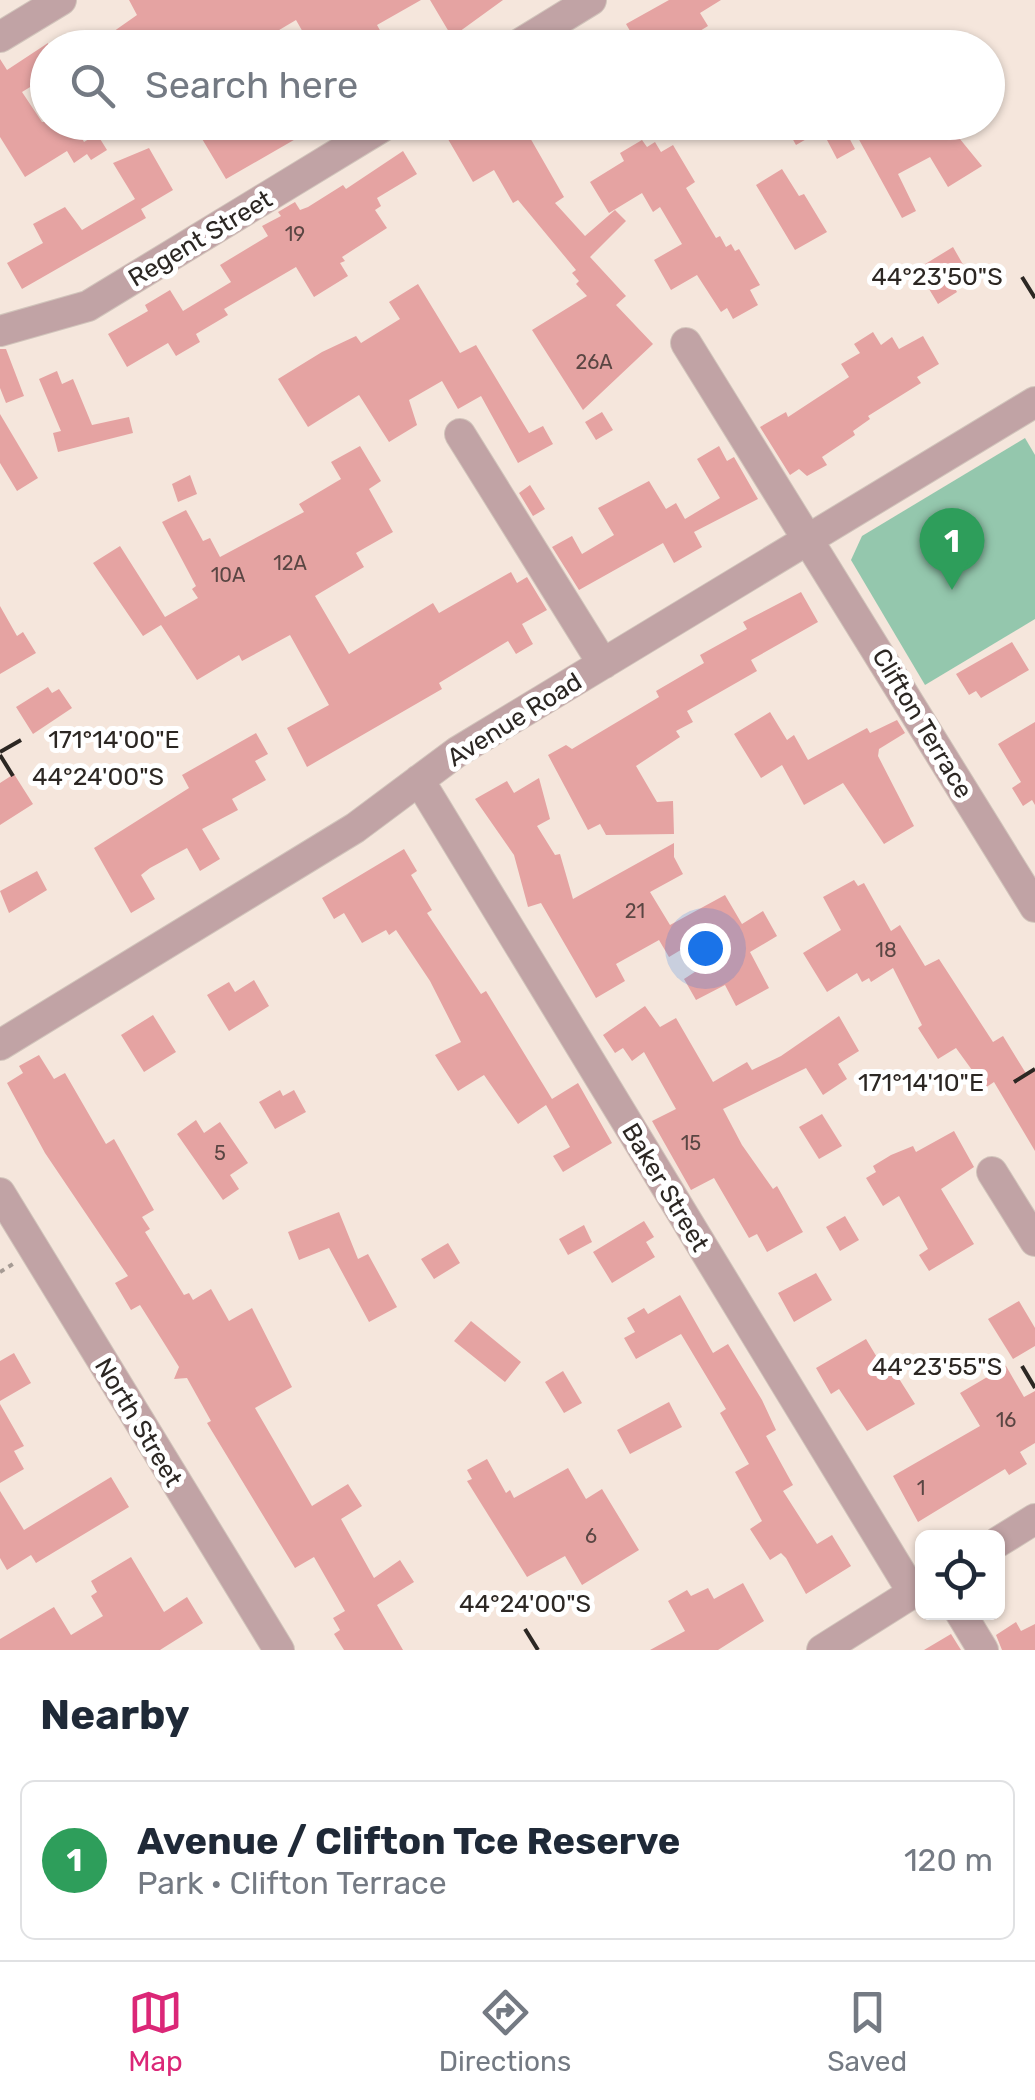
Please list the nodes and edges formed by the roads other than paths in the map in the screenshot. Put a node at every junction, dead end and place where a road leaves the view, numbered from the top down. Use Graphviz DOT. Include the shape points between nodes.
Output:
graph roads {
  1 [pos="61,0"];
  2 [pos="591,0"];
  3 [pos="542,30"];
  4 [pos="0,37"];
  5 [pos="361,140"];
  6 [pos="0,331"];
  7 [pos="686,343"];
  8 [pos="1035,402"];
  9 [pos="460,434"];
  10 [pos="811,539"];
  11 [pos="603,664"];
  12 [pos="419,780"];
  13 [pos="1035,906"];
  14 [pos="0,1045"];
  15 [pos="992,1172"];
  16 [pos="0,1193"];
  17 [pos="1035,1240"];
  18 [pos="1035,1519"];
  19 [pos="1005,1538"];
  20 [pos="915,1585"];
  21 [pos="915,1592"];
  22 [pos="965,1620"];
  23 [pos="279,1650"];
  24 [pos="822,1650"];
  25 [pos="983,1650"];
  1 -- 4 [label="street"];
  2 -- 3 [label="street"];
  5 -- 6 [label="street, Regent Street" via="99,300"];
  7 -- 10 [label="street, Clifton Terrace"];
  8 -- 10 [label="street, Avenue Road"];
  9 -- 11 [label="street"];
  10 -- 11 [label="street, Avenue Road"];
  10 -- 13 [label="street, Clifton Terrace"];
  11 -- 12 [label="street, Avenue Road"];
  12 -- 14 [label="street, Avenue Road" via="355,828"];
  12 -- 20 [label="street, Baker Street"];
  15 -- 17 [label="street"];
  16 -- 23 [label="street, North Street"];
  18 -- 19 [label="street"];
  21 -- 24 [label="street"];
  22 -- 25 [label="street"];
}
